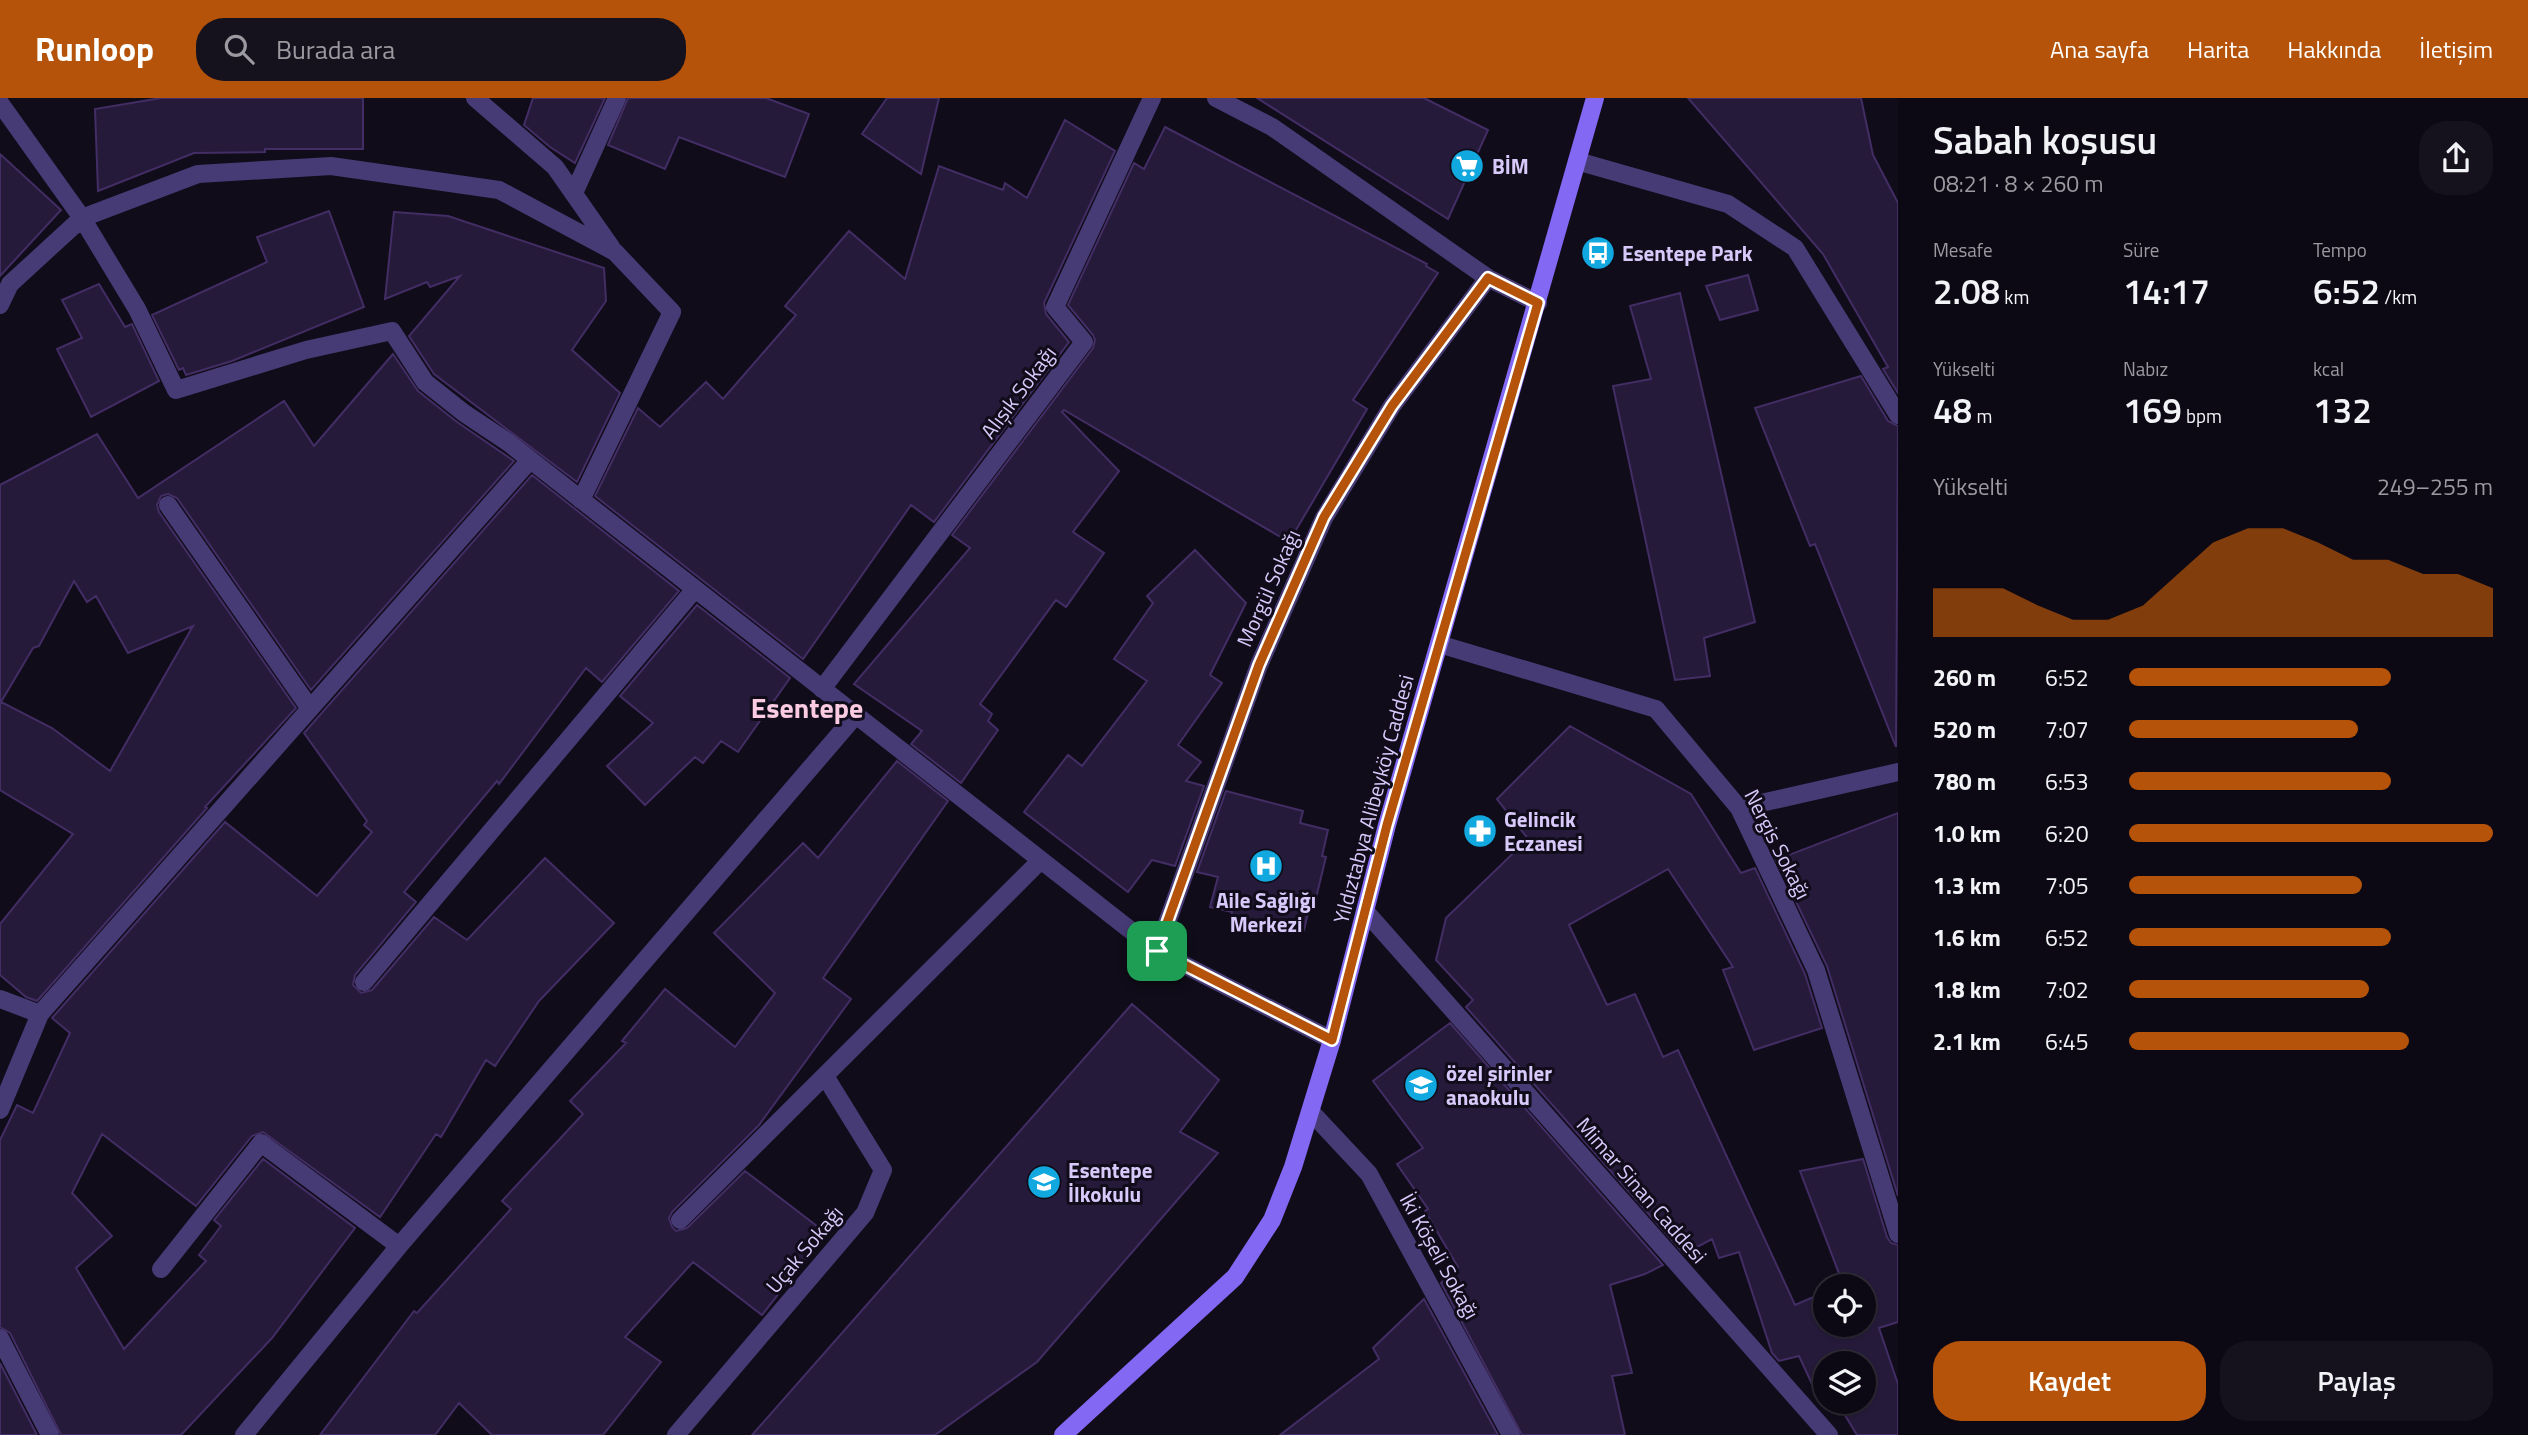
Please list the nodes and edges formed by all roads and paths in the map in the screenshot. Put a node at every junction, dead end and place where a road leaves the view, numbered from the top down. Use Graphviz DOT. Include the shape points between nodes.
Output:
graph roads {
  1 [pos="475,98"];
  2 [pos="617,98"];
  3 [pos="1152,98"];
  4 [pos="1216,98"];
  5 [pos="1595,98"];
  6 [pos="0,103"];
  7 [pos="1577,162"];
  8 [pos="574,193"];
  9 [pos="82,218"];
  10 [pos="615,252"];
  11 [pos="1488,278"];
  12 [pos="1538,303"];
  13 [pos="0,305"];
  14 [pos="1898,415"];
  15 [pos="530,460"];
  16 [pos="581,500"];
  17 [pos="168,505"];
  18 [pos="695,589"];
  19 [pos="1439,644"];
  20 [pos="822,689"];
  21 [pos="309,707"];
  22 [pos="856,715"];
  23 [pos="1898,772"];
  24 [pos="1739,808"];
  25 [pos="1041,860"];
  26 [pos="1366,912"];
  27 [pos="1157,951"];
  28 [pos="364,982"];
  29 [pos="0,999"];
  30 [pos="40,1014"];
  31 [pos="1332,1040"];
  32 [pos="824,1076"];
  33 [pos="0,1110"];
  34 [pos="1311,1112"];
  35 [pos="680,1220"];
  36 [pos="1898,1234"];
  37 [pos="399,1246"];
  38 [pos="161,1269"];
  39 [pos="0,1338"];
  40 [pos="50,1435"];
  41 [pos="244,1435"];
  42 [pos="676,1435"];
  43 [pos="1063,1435"];
  44 [pos="1511,1435"];
  45 [pos="1829,1435"];
  1 -- 8 [label="street" via="555,167"];
  2 -- 8 [label="street"];
  3 -- 20 [label="street, Alışık Sokağı" via="1055,307 1084,342"];
  4 -- 11 [label="street" via="1272,127"];
  5 -- 7 [label="main road, Yıldıztabya Alibeyköy Caddesi"];
  6 -- 9 [label="street"];
  7 -- 12 [label="main road, Yıldıztabya Alibeyköy Caddesi"];
  7 -- 14 [label="street" via="1728,204 1795,248"];
  8 -- 10 [label="street"];
  9 -- 10 [label="street" via="198,174 331,166 499,190"];
  9 -- 13 [label="street" via="10,284"];
  9 -- 15 [label="street" via="137,309 176,390 306,350 392,331 425,382"];
  10 -- 16 [label="street" via="672,312"];
  11 -- 12 [label="street"];
  11 -- 27 [label="street, Morgül Sokağı" via="1392,406 1324,517 1259,665"];
  12 -- 19 [label="main road, Yıldıztabya Alibeyköy Caddesi"];
  15 -- 16 [label="street"];
  15 -- 21 [label="street"];
  16 -- 18 [label="street"];
  17 -- 21 [label="street"];
  18 -- 20 [label="street"];
  18 -- 28 [label="street"];
  19 -- 24 [label="street, Nergis Sokağı" via="1656,709"];
  19 -- 26 [label="main road, Yıldıztabya Alibeyköy Caddesi"];
  20 -- 22 [label="street"];
  21 -- 30 [label="street"];
  22 -- 25 [label="street"];
  22 -- 37 [label="street"];
  23 -- 24 [label="street"];
  24 -- 36 [label="street, Nergis Sokağı" via="1816,970"];
  25 -- 27 [label="street"];
  25 -- 32 [label="street"];
  26 -- 31 [label="main road, Yıldıztabya Alibeyköy Caddesi"];
  26 -- 45 [label="street, Mimar Sinan Caddesi"];
  27 -- 31 [label="street"];
  29 -- 30 [label="street"];
  30 -- 33 [label="street"];
  31 -- 34 [label="main road, Yıldıztabya Alibeyköy Caddesi"];
  32 -- 35 [label="street"];
  32 -- 42 [label="street, Uçak Sokağı" via="883,1170 865,1213"];
  34 -- 43 [label="main road, Yıldıztabya Alibeyköy Caddesi" via="1272,1220 1235,1278"];
  34 -- 44 [label="street, İki Köşeli Sokağı" via="1369,1174"];
  37 -- 38 [label="street" via="261,1143"];
  37 -- 41 [label="street"];
  39 -- 40 [label="street"];
}
